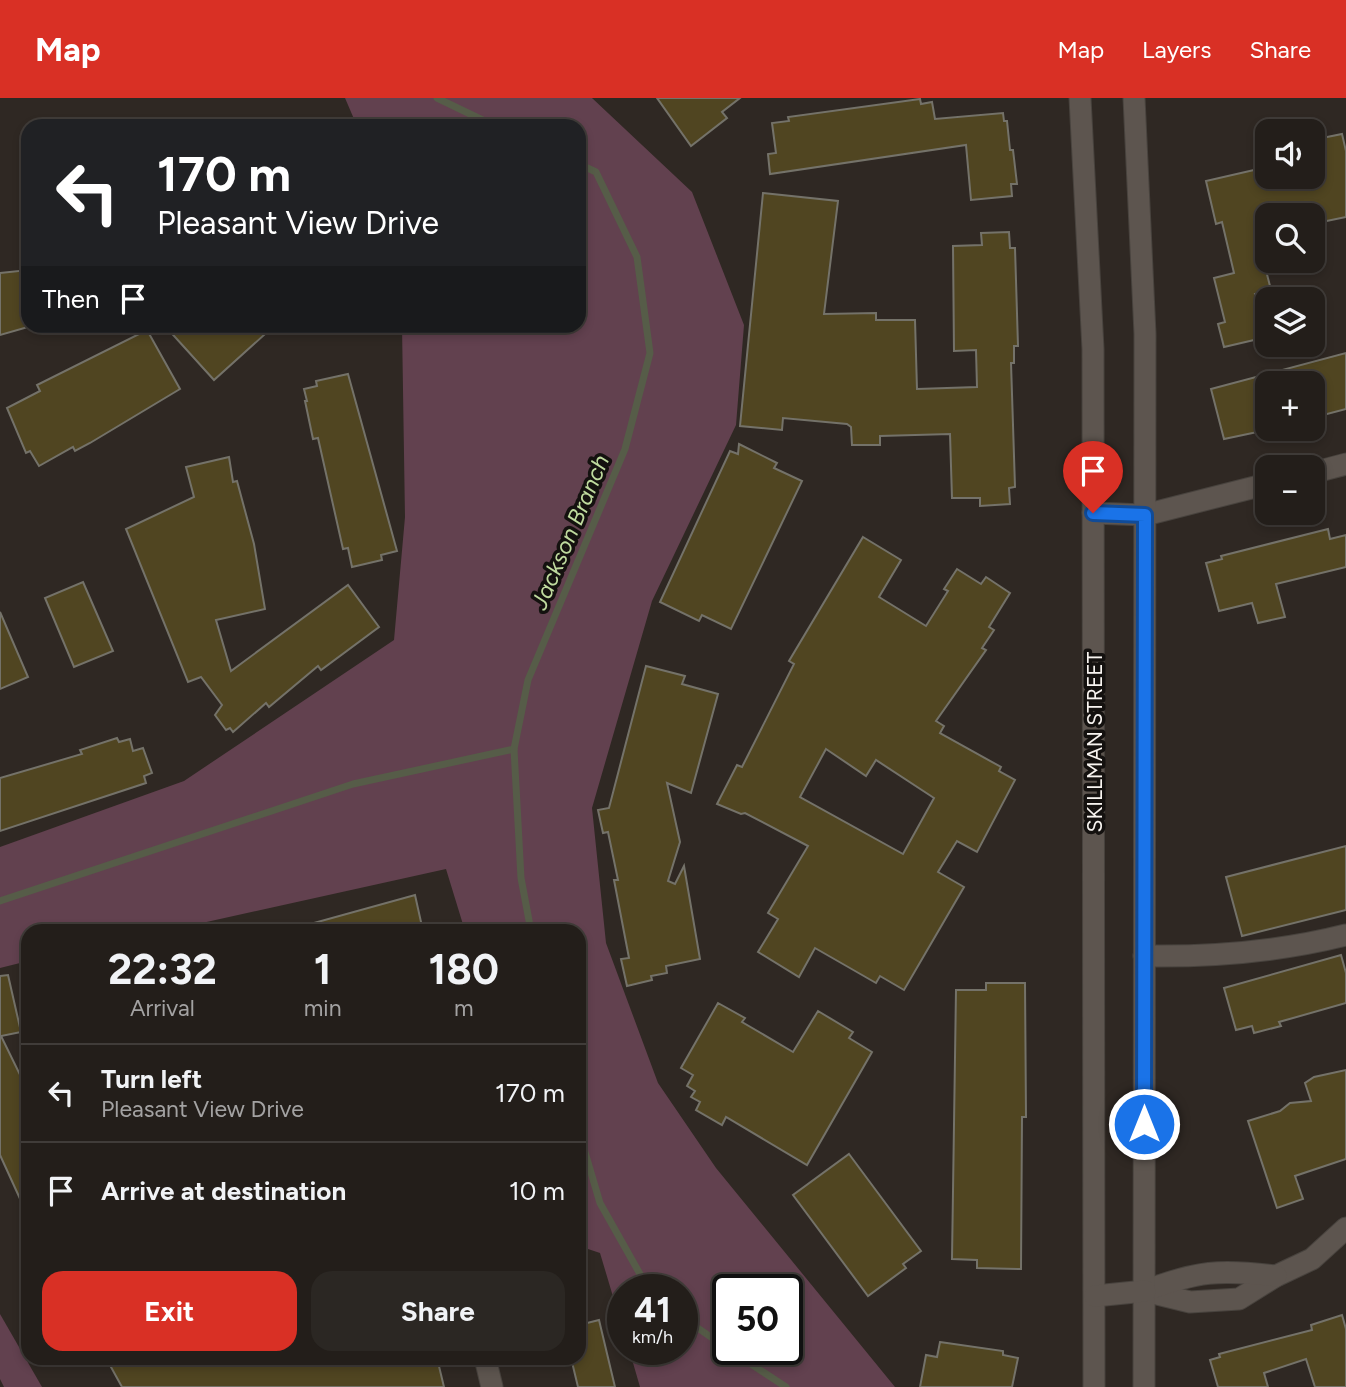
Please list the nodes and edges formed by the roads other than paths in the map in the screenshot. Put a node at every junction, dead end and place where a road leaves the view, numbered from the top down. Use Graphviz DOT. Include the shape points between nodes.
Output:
graph roads {
  1 [pos="1080,98"];
  2 [pos="1134,98"];
  3 [pos="1346,464"];
  4 [pos="1325,469"];
  5 [pos="1255,487"];
  6 [pos="1093,513"];
  7 [pos="1145,515"];
  8 [pos="1346,934"];
  9 [pos="1144,956"];
  10 [pos="1346,1228"];
  11 [pos="1144,1292"];
  12 [pos="1095,1296"];
  13 [pos="487,1365"];
  14 [pos="492,1387"];
  15 [pos="1094,1387"];
  16 [pos="1144,1387"];
  1 -- 6 [label="main road, SKILLMAN STREET" via="1093,349"];
  2 -- 7 [label="main road" via="1145,334"];
  3 -- 4 [label="main road"];
  5 -- 7 [label="main road"];
  6 -- 7 [label="main road"];
  6 -- 12 [label="main road, SKILLMAN STREET"];
  7 -- 9 [label="main road"];
  8 -- 9 [label="main road" via="1297,947 1239,954"];
  9 -- 11 [label="main road"];
  10 -- 11 [label="main road" via="1312,1259 1276,1276 1238,1271 1190,1274"];
  11 -- 12 [label="main road"];
  11 -- 16 [label="main road"];
  12 -- 15 [label="main road, SKILLMAN STREET"];
  13 -- 14 [label="main road"];
}
